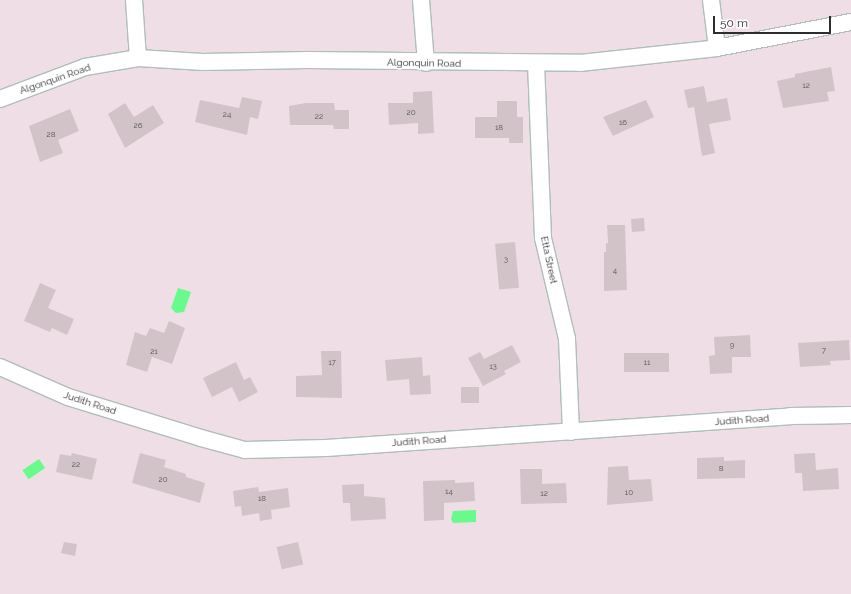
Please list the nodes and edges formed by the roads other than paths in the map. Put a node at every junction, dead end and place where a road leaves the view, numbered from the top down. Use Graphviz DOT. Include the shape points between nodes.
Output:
graph roads {
  1 [pos="134,0"];
  2 [pos="422,0"];
  3 [pos="711,0"];
  4 [pos="851,22"];
  5 [pos="717,48"];
  6 [pos="138,58"];
  7 [pos="426,63"];
  8 [pos="536,64"];
  9 [pos="0,99"];
  10 [pos="0,367"];
  11 [pos="851,415"];
  12 [pos="571,432"];
  1 -- 6 [label="street"];
  2 -- 7 [label="street"];
  3 -- 5 [label="street"];
  4 -- 5 [label="street, Algonquin Road"];
  5 -- 8 [label="street, Algonquin Road" via="580,64"];
  6 -- 7 [label="street, Algonquin Road" via="203,62 308,60"];
  6 -- 9 [label="street, Algonquin Road" via="85,67"];
  7 -- 8 [label="street, Algonquin Road"];
  8 -- 12 [label="street, Etta Street" via="543,238 566,339"];
  10 -- 12 [label="street, Judith Road" via="68,397 245,450 326,448"];
  11 -- 12 [label="street, Judith Road" via="790,416"];
}
